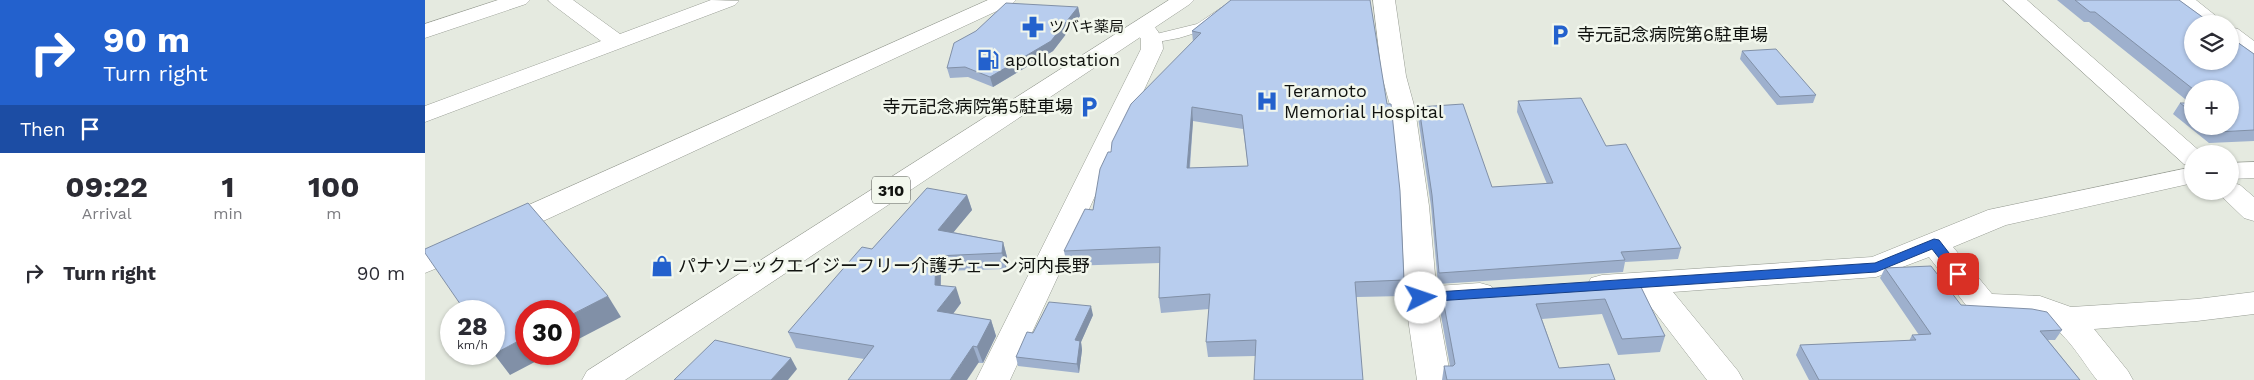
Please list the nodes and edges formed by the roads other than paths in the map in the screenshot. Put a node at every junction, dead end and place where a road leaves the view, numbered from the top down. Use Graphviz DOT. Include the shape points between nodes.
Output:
graph roads {
  1 [pos="519,0"];
  2 [pos="559,0"];
  3 [pos="1005,0"];
  4 [pos="1183,0"];
  5 [pos="1241,0"];
  6 [pos="1383,0"];
  7 [pos="2014,0"];
  8 [pos="2182,0"];
  9 [pos="728,1"];
  10 [pos="2203,15"];
  11 [pos="425,31"];
  12 [pos="1148,33"];
  13 [pos="2239,40"];
  14 [pos="617,42"];
  15 [pos="2254,51"];
  16 [pos="425,115"];
  17 [pos="2184,150"];
  18 [pos="2254,170"];
  19 [pos="2239,171"];
  20 [pos="2184,176"];
  21 [pos="2239,199"];
  22 [pos="2254,212"];
  23 [pos="1934,243"];
  24 [pos="425,263"];
  25 [pos="1649,282"];
  26 [pos="1580,287"];
  27 [pos="1511,292"];
  28 [pos="1421,298"];
  29 [pos="2254,303"];
  30 [pos="2068,319"];
  31 [pos="599,380"];
  32 [pos="993,380"];
  33 [pos="1433,380"];
  34 [pos="1726,380"];
  35 [pos="2116,380"];
  1 -- 11 [label="main road"];
  2 -- 14 [label="main road"];
  3 -- 24 [label="main road"];
  4 -- 12 [label="main road, 310"];
  5 -- 12 [label="lane" via="1201,27 1179,34"];
  6 -- 28 [label="main road" via="1394,76 1403,109 1415,206"];
  7 -- 17 [label="main road"];
  8 -- 10 [label="main road"];
  9 -- 14 [label="main road"];
  12 -- 31 [label="main road, 310"];
  12 -- 32 [label="main road" via="1151,49"];
  13 -- 15 [label="main road"];
  14 -- 16 [label="main road"];
  18 -- 19 [label="main road"];
  20 -- 23 [label="main road" via="1999,217"];
  21 -- 22 [label="main road"];
  23 -- 25 [label="main road" via="1876,267"];
  23 -- 30 [label="main road" via="1983,305 2040,307"];
  25 -- 26 [label="main road"];
  25 -- 34 [label="main road"];
  27 -- 28 [label="main road"];
  28 -- 33 [label="main road"];
  29 -- 30 [label="main road"];
  30 -- 35 [label="main road"];
}
